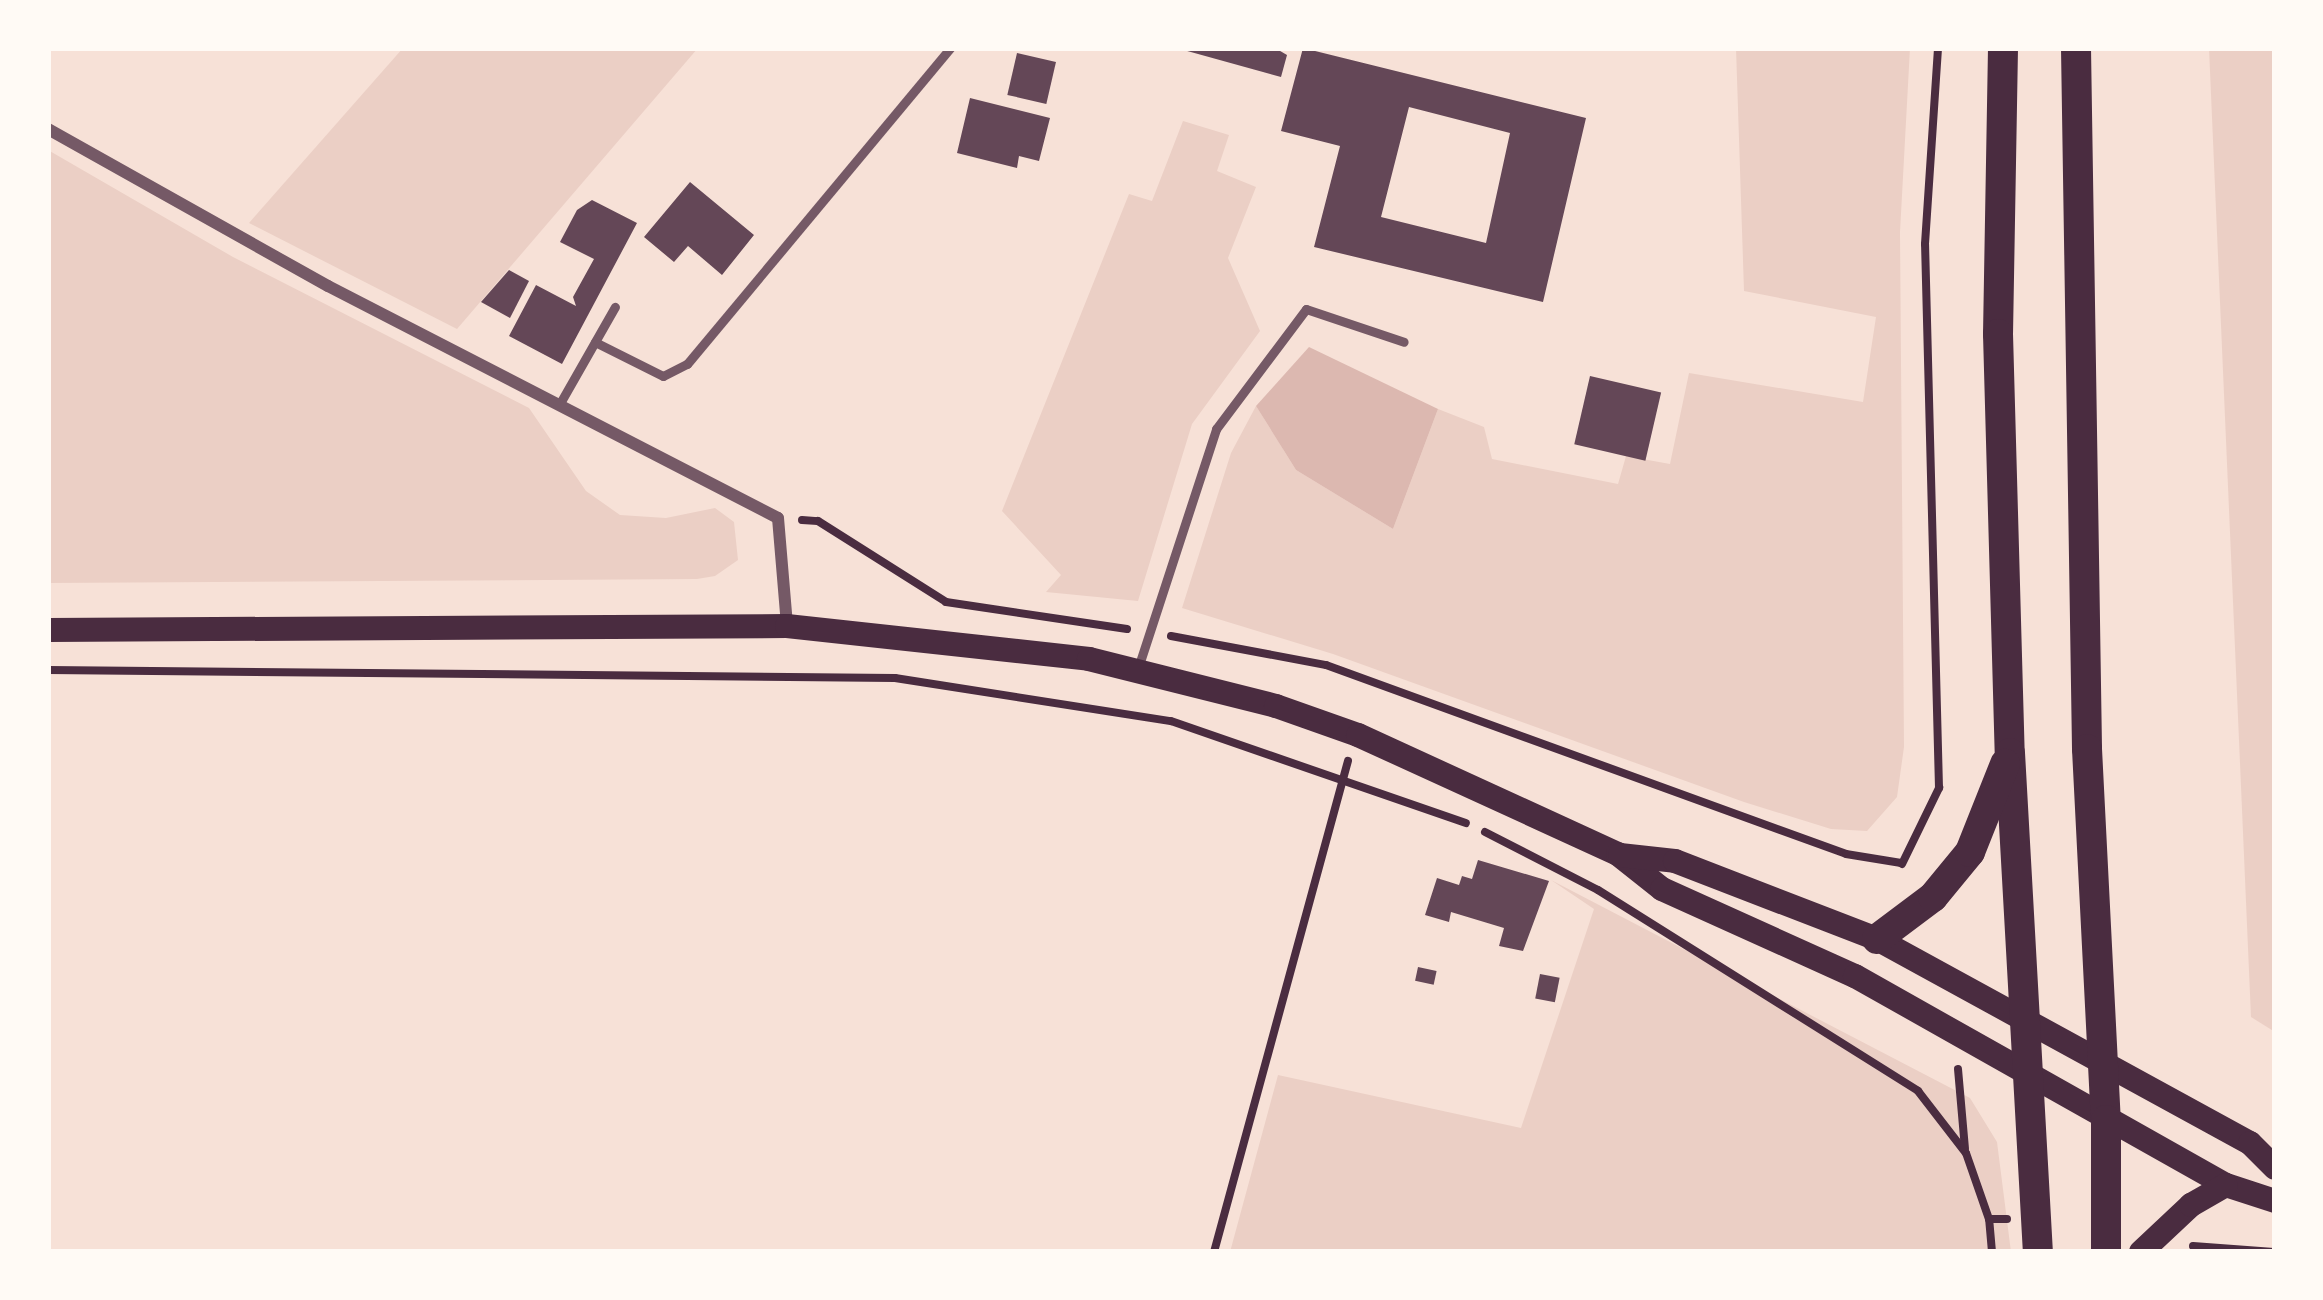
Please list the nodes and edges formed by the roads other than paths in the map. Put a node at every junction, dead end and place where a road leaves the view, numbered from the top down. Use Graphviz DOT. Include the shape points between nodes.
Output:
graph roads {
  1 [pos="950,48"];
  2 [pos="2002,48"];
  3 [pos="2076,48"];
  4 [pos="48,129"];
  5 [pos="615,308"];
  6 [pos="595,342"];
  7 [pos="1404,342"];
  8 [pos="559,405"];
  9 [pos="788,626"];
  10 [pos="48,630"];
  11 [pos="1137,671"];
  12 [pos="2010,753"];
  13 [pos="1618,854"];
  14 [pos="1877,939"];
  15 [pos="2025,1020"];
  16 [pos="2103,1061"];
  17 [pos="2028,1074"];
  18 [pos="2106,1120"];
  19 [pos="2275,1168"];
  20 [pos="2226,1185"];
  21 [pos="2275,1201"];
  22 [pos="2038,1252"];
  23 [pos="2106,1252"];
  24 [pos="2141,1252"];
  1 -- 6 [label="lane" via="687,364 663,376"];
  2 -- 12 [label="main road" via="1998,334"];
  3 -- 16 [label="main road" via="2087,749"];
  4 -- 8 [label="street"];
  5 -- 6 [label="lane"];
  6 -- 8 [label="lane"];
  7 -- 11 [label="lane" via="1306,309 1216,429"];
  8 -- 9 [label="street" via="778,518"];
  9 -- 10 [label="main road"];
  9 -- 11 [label="main road"];
  11 -- 13 [label="main road" via="1358,735"];
  12 -- 14 [label="main road" via="1970,852 1933,897"];
  12 -- 15 [label="main road"];
  13 -- 14 [label="main road" via="1675,861"];
  13 -- 17 [label="main road" via="1662,889 1855,976"];
  14 -- 15 [label="main road"];
  15 -- 16 [label="main road"];
  15 -- 17 [label="main road"];
  16 -- 18 [label="main road"];
  16 -- 19 [label="main road" via="2250,1143"];
  17 -- 18 [label="main road"];
  17 -- 22 [label="main road"];
  18 -- 20 [label="main road"];
  18 -- 23 [label="main road"];
  20 -- 21 [label="main road"];
  20 -- 24 [label="main road"];
}
